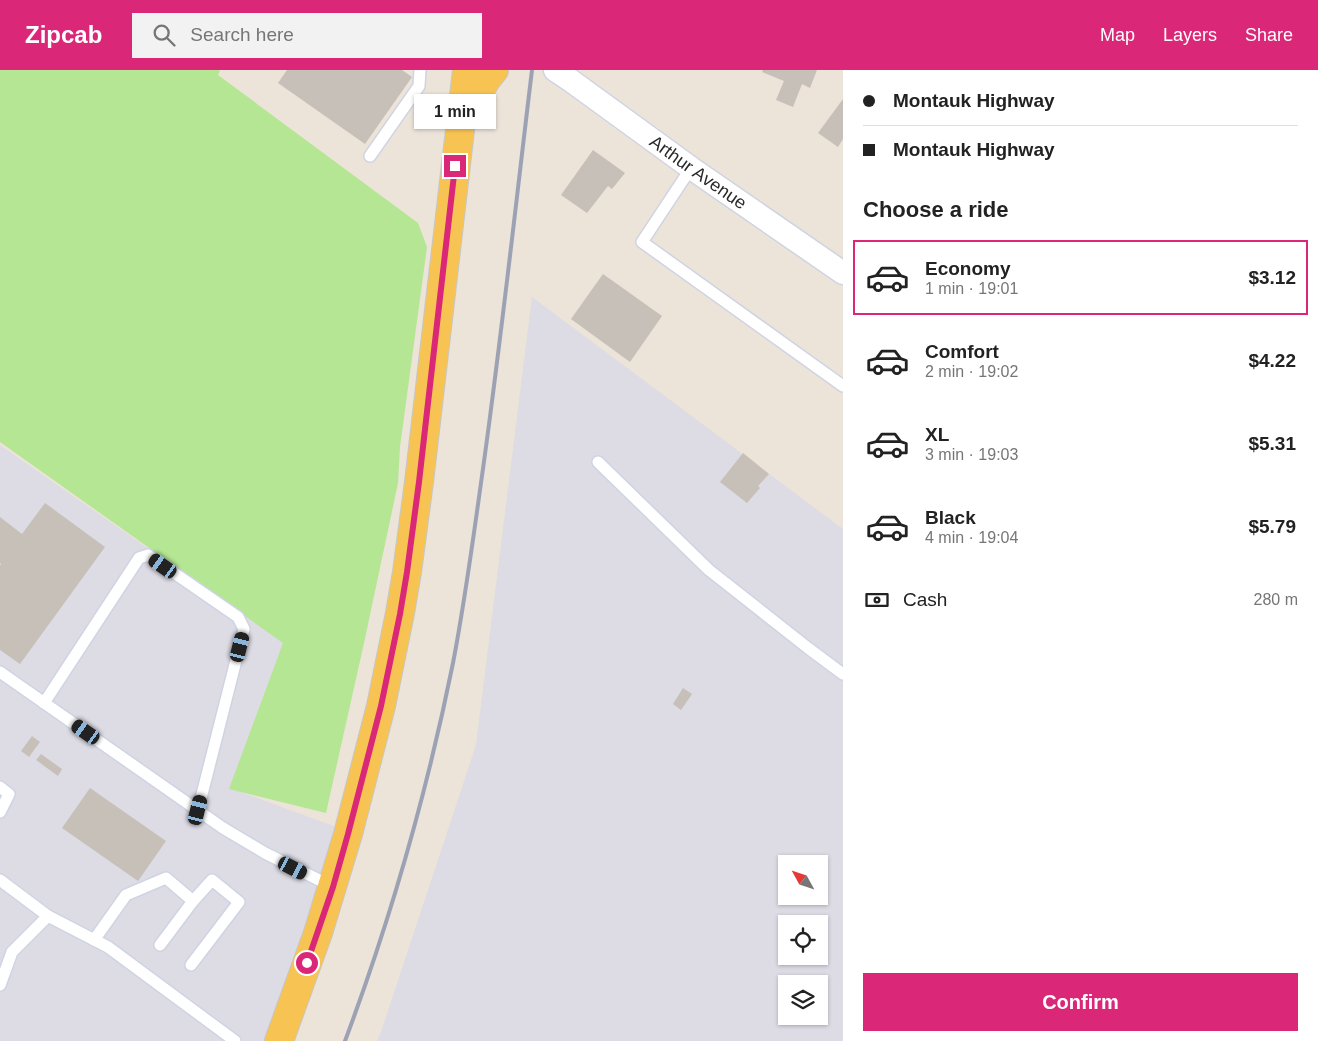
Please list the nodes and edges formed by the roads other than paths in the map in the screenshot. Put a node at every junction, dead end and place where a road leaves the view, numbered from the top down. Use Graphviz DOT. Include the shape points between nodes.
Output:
graph roads {
  1 [pos="420,70"];
  2 [pos="467,70"];
  3 [pos="494,70"];
  4 [pos="555,70"];
  5 [pos="460,129"];
  6 [pos="370,156"];
  7 [pos="691,168"];
  8 [pos="843,273"];
  9 [pos="843,386"];
  10 [pos="598,462"];
  11 [pos="0,672"];
  12 [pos="843,674"];
  13 [pos="44,703"];
  14 [pos="0,787"];
  15 [pos="198,810"];
  16 [pos="0,812"];
  17 [pos="0,880"];
  18 [pos="333,887"];
  19 [pos="194,901"];
  20 [pos="48,916"];
  21 [pos="94,940"];
  22 [pos="160,945"];
  23 [pos="191,965"];
  24 [pos="0,985"];
  25 [pos="235,1041"];
  26 [pos="279,1041"];
  1 -- 6 [label="lane" via="419,86"];
  2 -- 5 [label="main road"];
  3 -- 5 [label="main road"];
  4 -- 7 [label="street, Arthur Avenue"];
  5 -- 18 [label="main road" via="406,580 381,706"];
  7 -- 8 [label="street, Arthur Avenue"];
  7 -- 9 [label="lane" via="642,242"];
  10 -- 12 [label="lane" via="709,570"];
  11 -- 13 [label="lane"];
  13 -- 15 [label="lane"];
  13 -- 15 [label="lane" via="138,558 148,555 238,617 244,629"];
  14 -- 16 [label="lane" via="9,794"];
  15 -- 18 [label="lane" via="265,854"];
  17 -- 20 [label="lane"];
  18 -- 26 [label="main road"];
  19 -- 21 [label="lane" via="166,878 126,895"];
  19 -- 22 [label="lane"];
  19 -- 23 [label="lane" via="212,880 239,902"];
  20 -- 21 [label="lane"];
  20 -- 24 [label="lane" via="12,952"];
  21 -- 25 [label="lane"];
}
